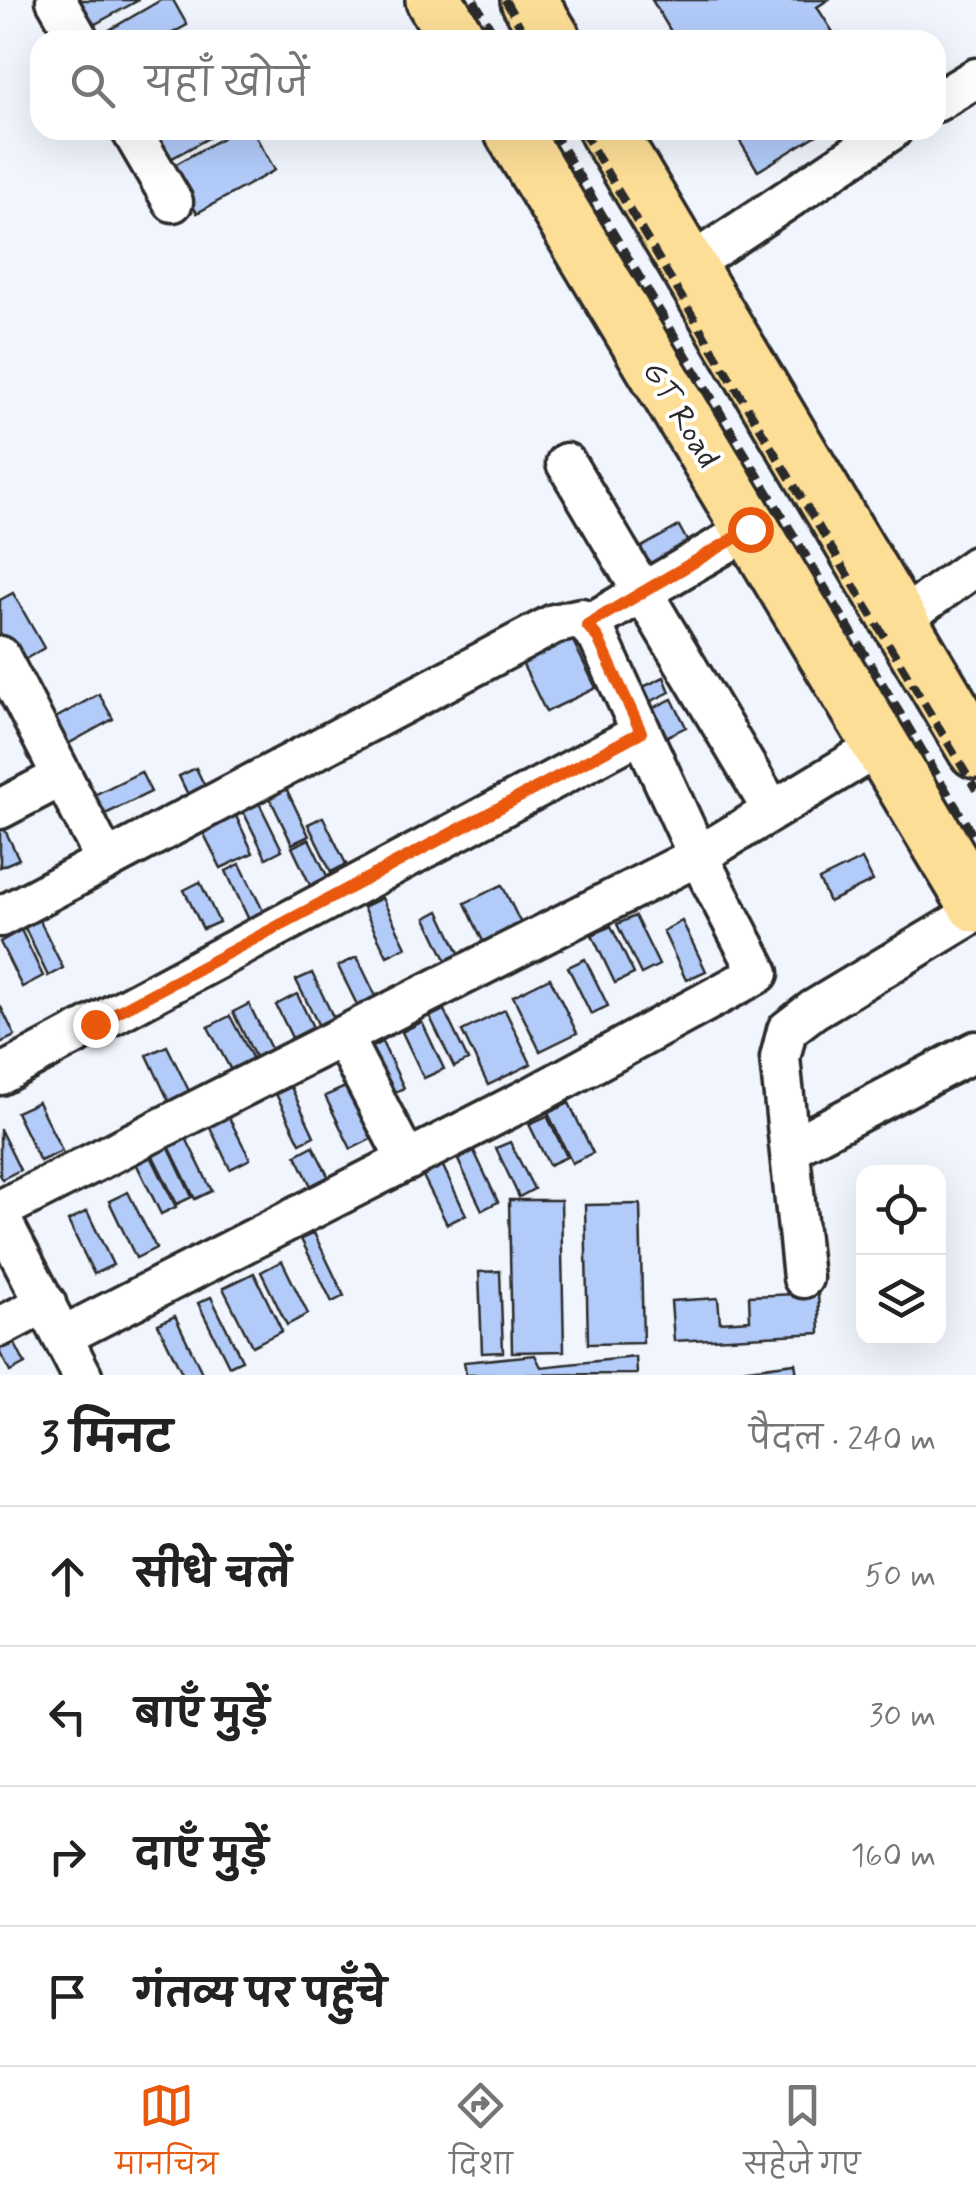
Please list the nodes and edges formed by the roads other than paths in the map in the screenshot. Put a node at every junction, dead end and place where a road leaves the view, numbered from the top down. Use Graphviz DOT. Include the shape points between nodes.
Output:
graph roads {
  1 [pos="56,0"];
  2 [pos="434,0"];
  3 [pos="73,30"];
  4 [pos="452,30"];
  5 [pos="976,78"];
  6 [pos="946,96"];
  7 [pos="137,140"];
  8 [pos="518,140"];
  9 [pos="613,140"];
  10 [pos="877,140"];
  11 [pos="173,202"];
  12 [pos="688,266"];
  13 [pos="566,462"];
  14 [pos="750,529"];
  15 [pos="858,554"];
  16 [pos="976,566"];
  17 [pos="641,593"];
  18 [pos="793,596"];
  19 [pos="898,621"];
  20 [pos="587,625"];
  21 [pos="2,664"];
  22 [pos="641,732"];
  23 [pos="883,744"];
  24 [pos="976,750"];
  25 [pos="61,777"];
  26 [pos="0,809"];
  27 [pos="772,810"];
  28 [pos="698,856"];
  29 [pos="106,860"];
  30 [pos="976,904"];
  31 [pos="976,912"];
  32 [pos="0,916"];
  33 [pos="343,1038"];
  34 [pos="976,1051"];
  35 [pos="0,1075"];
  36 [pos="790,1148"];
  37 [pos="406,1161"];
  38 [pos="0,1214"];
  39 [pos="803,1278"];
  40 [pos="55,1320"];
  41 [pos="0,1328"];
  42 [pos="82,1375"];
  1 -- 3 [label="street"];
  2 -- 4 [label="highway"];
  5 -- 6 [label="street"];
  7 -- 11 [label="street"];
  8 -- 14 [label="highway, GT Road"];
  9 -- 12 [label="highway"];
  10 -- 12 [label="street"];
  12 -- 15 [label="highway"];
  13 -- 17 [label="street"];
  14 -- 17 [label="street"];
  14 -- 18 [label="highway, GT Road"];
  15 -- 18 [label="highway"];
  15 -- 19 [label="highway"];
  16 -- 19 [label="street"];
  17 -- 20 [label="street"];
  17 -- 27 [label="street"];
  18 -- 23 [label="highway, GT Road"];
  19 -- 24 [label="highway"];
  20 -- 22 [label="street"];
  20 -- 29 [label="street" via="581,618 554,624"];
  21 -- 25 [label="street"];
  22 -- 28 [label="street"];
  22 -- 35 [label="street"];
  23 -- 27 [label="street"];
  23 -- 30 [label="highway, GT Road"];
  25 -- 26 [label="street"];
  25 -- 29 [label="street"];
  27 -- 28 [label="street"];
  28 -- 33 [label="street"];
  28 -- 37 [label="street" via="759,973"];
  29 -- 32 [label="street"];
  31 -- 36 [label="street" via="787,1030 780,1058"];
  33 -- 37 [label="street"];
  33 -- 38 [label="street"];
  34 -- 36 [label="street"];
  36 -- 39 [label="street"];
  37 -- 40 [label="street"];
  38 -- 40 [label="street"];
  40 -- 41 [label="street"];
  40 -- 42 [label="street"];
}
